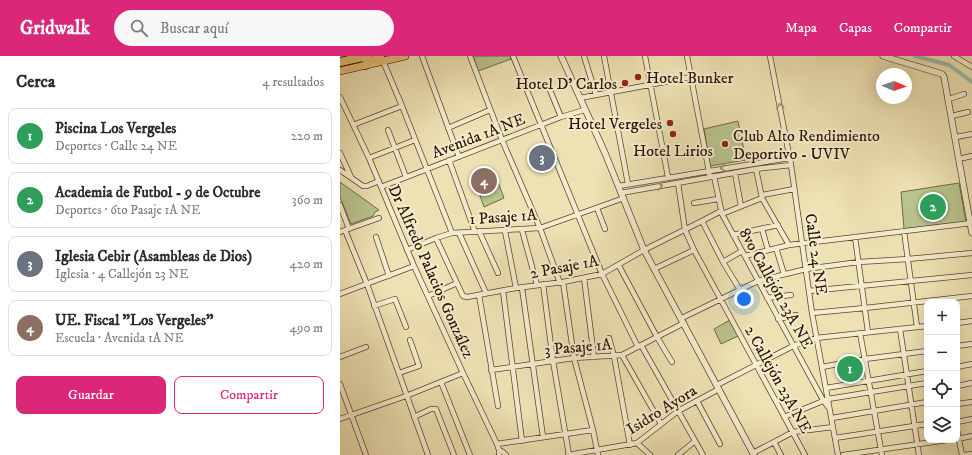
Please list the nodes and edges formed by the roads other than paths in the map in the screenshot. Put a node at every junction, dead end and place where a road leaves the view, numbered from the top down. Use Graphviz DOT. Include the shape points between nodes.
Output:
graph roads {
  1 [pos="367,56"];
  2 [pos="405,56"];
  3 [pos="422,56"];
  4 [pos="470,56"];
  5 [pos="513,56"];
  6 [pos="561,56"];
  7 [pos="584,56"];
  8 [pos="604,56"];
  9 [pos="645,56"];
  10 [pos="687,56"];
  11 [pos="770,56"];
  12 [pos="883,56"];
  13 [pos="954,56"];
  14 [pos="381,59"];
  15 [pos="340,62"];
  16 [pos="365,65"];
  17 [pos="972,67"];
  18 [pos="340,71"];
  19 [pos="691,77"];
  20 [pos="548,86"];
  21 [pos="651,86"];
  22 [pos="611,93"];
  23 [pos="964,94"];
  24 [pos="596,95"];
  25 [pos="340,97"];
  26 [pos="580,98"];
  27 [pos="949,99"];
  28 [pos="402,106"];
  29 [pos="490,110"];
  30 [pos="584,110"];
  31 [pos="968,112"];
  32 [pos="952,116"];
  33 [pos="561,117"];
  34 [pos="353,125"];
  35 [pos="540,125"];
  36 [pos="448,128"];
  37 [pos="388,130"];
  38 [pos="972,134"];
  39 [pos="956,137"];
  40 [pos="415,140"];
  41 [pos="502,140"];
  42 [pos="396,148"];
  43 [pos="340,153"];
  44 [pos="972,156"];
  45 [pos="459,157"];
  46 [pos="369,158"];
  47 [pos="789,158"];
  48 [pos="963,158"];
  49 [pos="449,160"];
  50 [pos="791,165"];
  51 [pos="426,169"];
  52 [pos="756,169"];
  53 [pos="340,170"];
  54 [pos="708,170"];
  55 [pos="735,173"];
  56 [pos="406,177"];
  57 [pos="668,177"];
  58 [pos="712,177"];
  59 [pos="352,178"];
  60 [pos="379,181"];
  61 [pos="678,183"];
  62 [pos="628,184"];
  63 [pos="619,186"];
  64 [pos="381,187"];
  65 [pos="794,189"];
  66 [pos="622,195"];
  67 [pos="762,196"];
  68 [pos="718,199"];
  69 [pos="694,203"];
  70 [pos="741,206"];
  71 [pos="340,207"];
  72 [pos="597,208"];
  73 [pos="722,212"];
  74 [pos="972,212"];
  75 [pos="578,214"];
  76 [pos="379,218"];
  77 [pos="702,221"];
  78 [pos="971,223"];
  79 [pos="778,225"];
  80 [pos="540,228"];
  81 [pos="605,229"];
  82 [pos="762,229"];
  83 [pos="345,230"];
  84 [pos="522,230"];
  85 [pos="685,230"];
  86 [pos="505,231"];
  87 [pos="904,231"];
  88 [pos="477,232"];
  89 [pos="452,233"];
  90 [pos="459,233"];
  91 [pos="972,233"];
  92 [pos="733,235"];
  93 [pos="376,237"];
  94 [pos="855,237"];
  95 [pos="436,238"];
  96 [pos="802,243"];
  97 [pos="789,245"];
  98 [pos="776,248"];
  99 [pos="408,250"];
  100 [pos="644,250"];
  101 [pos="694,250"];
  102 [pos="768,250"];
  103 [pos="758,253"];
  104 [pos="972,253"];
  105 [pos="743,254"];
  106 [pos="908,259"];
  107 [pos="723,262"];
  108 [pos="859,262"];
  109 [pos="414,266"];
  110 [pos="619,266"];
  111 [pos="654,269"];
  112 [pos="806,269"];
  113 [pos="498,273"];
  114 [pos="602,274"];
  115 [pos="784,274"];
  116 [pos="972,274"];
  117 [pos="389,276"];
  118 [pos="584,278"];
  119 [pos="766,279"];
  120 [pos="758,281"];
  121 [pos="911,281"];
  122 [pos="561,282"];
  123 [pos="457,283"];
  124 [pos="367,284"];
  125 [pos="543,284"];
  126 [pos="537,285"];
  127 [pos="862,285"];
  128 [pos="516,288"];
  129 [pos="522,288"];
  130 [pos="503,290"];
  131 [pos="740,290"];
  132 [pos="809,291"];
  133 [pos="486,293"];
  134 [pos="340,294"];
  135 [pos="791,294"];
  136 [pos="479,295"];
  137 [pos="428,296"];
  138 [pos="972,296"];
  139 [pos="767,298"];
  140 [pos="720,299"];
  141 [pos="914,302"];
  142 [pos="374,306"];
  143 [pos="865,308"];
  144 [pos="812,313"];
  145 [pos="796,315"];
  146 [pos="778,319"];
  147 [pos="683,321"];
  148 [pos="972,322"];
  149 [pos="960,323"];
  150 [pos="924,326"];
  151 [pos="406,327"];
  152 [pos="917,327"];
  153 [pos="900,329"];
  154 [pos="868,332"];
  155 [pos="860,333"];
  156 [pos="656,337"];
  157 [pos="609,338"];
  158 [pos="816,338"];
  159 [pos="410,340"];
  160 [pos="972,344"];
  161 [pos="639,346"];
  162 [pos="793,346"];
  163 [pos="960,346"];
  164 [pos="366,347"];
  165 [pos="924,351"];
  166 [pos="904,354"];
  167 [pos="622,355"];
  168 [pos="614,356"];
  169 [pos="340,357"];
  170 [pos="594,357"];
  171 [pos="574,358"];
  172 [pos="865,359"];
  173 [pos="553,361"];
  174 [pos="672,362"];
  175 [pos="533,364"];
  176 [pos="972,364"];
  177 [pos="757,366"];
  178 [pos="822,366"];
  179 [pos="960,366"];
  180 [pos="512,367"];
  181 [pos="492,370"];
  182 [pos="924,372"];
  183 [pos="398,373"];
  184 [pos="463,373"];
  185 [pos="907,374"];
  186 [pos="869,381"];
  187 [pos="441,382"];
  188 [pos="924,383"];
  189 [pos="972,383"];
  190 [pos="340,384"];
  191 [pos="909,385"];
  192 [pos="960,385"];
  193 [pos="718,387"];
  194 [pos="826,388"];
  195 [pos="871,392"];
  196 [pos="406,396"];
  197 [pos="825,400"];
  198 [pos="697,401"];
  199 [pos="972,402"];
  200 [pos="924,403"];
  201 [pos="960,404"];
  202 [pos="912,405"];
  203 [pos="498,406"];
  204 [pos="678,411"];
  205 [pos="874,411"];
  206 [pos="352,415"];
  207 [pos="414,417"];
  208 [pos="784,417"];
  209 [pos="832,418"];
  210 [pos="340,419"];
  211 [pos="972,419"];
  212 [pos="960,421"];
  213 [pos="661,424"];
  214 [pos="924,424"];
  215 [pos="915,425"];
  216 [pos="833,427"];
  217 [pos="593,430"];
  218 [pos="878,431"];
  219 [pos="793,432"];
  220 [pos="565,434"];
  221 [pos="972,436"];
  222 [pos="543,437"];
  223 [pos="835,438"];
  224 [pos="960,439"];
  225 [pos="522,441"];
  226 [pos="695,441"];
  227 [pos="774,442"];
  228 [pos="637,443"];
  229 [pos="925,443"];
  230 [pos="959,443"];
  231 [pos="497,444"];
  232 [pos="720,444"];
  233 [pos="918,444"];
  234 [pos="630,445"];
  235 [pos="881,449"];
  236 [pos="499,452"];
  237 [pos="598,453"];
  238 [pos="754,454"];
  239 [pos="972,454"];
  240 [pos="366,455"];
  241 [pos="428,455"];
  242 [pos="454,455"];
  243 [pos="470,455"];
  244 [pos="506,455"];
  245 [pos="569,455"];
  246 [pos="650,455"];
  247 [pos="678,455"];
  248 [pos="703,455"];
  249 [pos="781,455"];
  250 [pos="805,455"];
  251 [pos="838,455"];
  252 [pos="843,455"];
  253 [pos="882,455"];
  254 [pos="920,455"];
  255 [pos="962,455"];
  1 -- 15 [label="highway"];
  2 -- 14 [label="main road"];
  3 -- 36 [label="street"];
  4 -- 29 [label="street"];
  5 -- 35 [label="street"];
  6 -- 26 [label="street"];
  7 -- 24 [label="street"];
  8 -- 22 [label="street"];
  9 -- 21 [label="street"];
  10 -- 19 [label="street, 8vo Callejón 23A NE"];
  47 -- 11 [label="street, Calle 24 NE, one-way"];
  12 -- 27 [label="street" via="942,74"];
  13 -- 17 [label="street"];
  14 -- 16 [label="highway"];
  14 -- 28 [label="street"];
  16 -- 18 [label="main road"];
  19 -- 21 [label="street"];
  19 -- 54 [label="street, 8vo Callejón 23A NE"];
  20 -- 33 [label="street"];
  21 -- 22 [label="street"];
  21 -- 57 [label="street"];
  22 -- 24 [label="street"];
  22 -- 62 [label="street"];
  23 -- 27 [label="street"];
  24 -- 26 [label="street"];
  25 -- 34 [label="street, Dr Alfredo Palacios González"];
  26 -- 30 [label="street"];
  27 -- 32 [label="street"];
  28 -- 34 [label="street"];
  28 -- 40 [label="street"];
  29 -- 36 [label="street"];
  29 -- 41 [label="street"];
  30 -- 33 [label="street, Avenida 1A NE"];
  30 -- 63 [label="street"];
  31 -- 32 [label="street"];
  32 -- 39 [label="street"];
  33 -- 35 [label="street, Avenida 1A NE"];
  34 -- 46 [label="street, Dr Alfredo Palacios González"];
  35 -- 41 [label="street, Avenida 1A NE"];
  35 -- 75 [label="street"];
  36 -- 45 [label="street"];
  37 -- 42 [label="street"];
  38 -- 39 [label="street"];
  39 -- 48 [label="street"];
  39 -- 78 [label="street"];
  40 -- 42 [label="street"];
  40 -- 51 [label="street"];
  41 -- 45 [label="street, Avenida 1A NE"];
  41 -- 80 [label="street"];
  42 -- 46 [label="street"];
  42 -- 56 [label="street"];
  43 -- 59 [label="street"];
  44 -- 48 [label="street"];
  45 -- 49 [label="street, Avenida 1A NE"];
  46 -- 60 [label="street, Dr Alfredo Palacios González"];
  47 -- 50 [label="street, Calle 24 NE"];
  47 -- 54 [label="street, one-way"];
  48 -- 74 [label="street"];
  49 -- 51 [label="street, Avenida 1A NE"];
  49 -- 88 [label="street"];
  50 -- 52 [label="street, 1 Pasaje 1A"];
  50 -- 65 [label="street, Calle 24 NE"];
  51 -- 56 [label="street, Avenida 1A NE"];
  51 -- 89 [label="street"];
  52 -- 55 [label="street, 1 Pasaje 1A"];
  52 -- 67 [label="street"];
  53 -- 59 [label="street"];
  54 -- 57 [label="street"];
  54 -- 58 [label="street, 8vo Callejón 23A NE"];
  55 -- 58 [label="street, 1 Pasaje 1A"];
  55 -- 70 [label="street"];
  56 -- 64 [label="street, Avenida 1A NE"];
  57 -- 62 [label="street"];
  58 -- 61 [label="street, 1 Pasaje 1A"];
  58 -- 68 [label="street, 8vo Callejón 23A NE"];
  59 -- 60 [label="street" via="365,186"];
  60 -- 64 [label="street, Dr Alfredo Palacios González"];
  66 -- 61 [label="street, 1 Pasaje 1A, one-way"];
  61 -- 85 [label="street, 2 Callejón 23A NE"];
  62 -- 63 [label="street"];
  63 -- 66 [label="street"];
  64 -- 99 [label="street, Dr Alfredo Palacios González"];
  65 -- 67 [label="street, 2 Pasaje 1A"];
  65 -- 96 [label="street, Calle 24 NE"];
  66 -- 72 [label="street, 1 Pasaje 1A"];
  66 -- 100 [label="street"];
  67 -- 70 [label="street, 2 Pasaje 1A"];
  67 -- 79 [label="street"];
  68 -- 69 [label="street"];
  68 -- 73 [label="street, 8vo Callejón 23A NE"];
  70 -- 73 [label="street, 2 Pasaje 1A"];
  71 -- 83 [label="street"];
  72 -- 75 [label="street, 1 Pasaje 1A"];
  72 -- 81 [label="street"];
  73 -- 77 [label="street, 2 Pasaje 1A"];
  73 -- 92 [label="street, 8vo Callejón 23A NE"];
  75 -- 80 [label="street, 1 Pasaje 1A"];
  75 -- 114 [label="street"];
  76 -- 83 [label="street"];
  77 -- 85 [label="street, 2 Pasaje 1A"];
  77 -- 107 [label="street"];
  78 -- 87 [label="street"];
  78 -- 91 [label="street"];
  79 -- 82 [label="street"];
  79 -- 97 [label="street"];
  80 -- 84 [label="street, 1 Pasaje 1A"];
  80 -- 122 [label="street"];
  82 -- 92 [label="street"];
  82 -- 102 [label="street"];
  83 -- 124 [label="street"];
  84 -- 86 [label="street, 1 Pasaje 1A"];
  84 -- 126 [label="street"];
  85 -- 100 [label="street, 2 Pasaje 1A"];
  85 -- 101 [label="street, 2 Callejón 23A NE"];
  86 -- 88 [label="street, 1 Pasaje 1A"];
  86 -- 128 [label="street"];
  87 -- 94 [label="street"];
  87 -- 106 [label="street"];
  88 -- 90 [label="street, 1 Pasaje 1A"];
  88 -- 113 [label="street"];
  89 -- 90 [label="street, 1 Pasaje 1A"];
  89 -- 95 [label="street, 1 Pasaje 1A"];
  90 -- 133 [label="street"];
  92 -- 105 [label="street, 8vo Callejón 23A NE"];
  93 -- 117 [label="street"];
  94 -- 96 [label="street"];
  94 -- 108 [label="street"];
  95 -- 99 [label="street, 1 Pasaje 1A"];
  95 -- 123 [label="street, 2 Pasaje 1A"];
  96 -- 97 [label="street"];
  96 -- 112 [label="street, Calle 24 NE"];
  97 -- 98 [label="street"];
  98 -- 102 [label="street"];
  98 -- 115 [label="street"];
  99 -- 109 [label="street, Dr Alfredo Palacios González"];
  100 -- 110 [label="street, 2 Pasaje 1A"];
  100 -- 111 [label="street"];
  101 -- 111 [label="street"];
  101 -- 140 [label="street, 2 Callejón 23A NE"];
  102 -- 103 [label="street"];
  103 -- 105 [label="street"];
  103 -- 119 [label="street"];
  104 -- 106 [label="street, 3 Pasaje 1A"];
  105 -- 107 [label="street"];
  105 -- 120 [label="street, 8vo Callejón 23A NE"];
  106 -- 108 [label="street, 3 Pasaje 1A"];
  106 -- 121 [label="street"];
  107 -- 131 [label="street"];
  108 -- 112 [label="street, 3 Pasaje 1A"];
  108 -- 127 [label="street"];
  109 -- 117 [label="street"];
  109 -- 137 [label="street, Dr Alfredo Palacios González"];
  110 -- 114 [label="street, 2 Pasaje 1A"];
  110 -- 156 [label="street"];
  111 -- 147 [label="street"];
  112 -- 115 [label="street, 3 Pasaje 1A"];
  112 -- 132 [label="street, Calle 24 NE"];
  114 -- 118 [label="street, 2 Pasaje 1A"];
  114 -- 161 [label="street"];
  115 -- 119 [label="street, 3 Pasaje 1A"];
  116 -- 121 [label="street"];
  117 -- 124 [label="street"];
  118 -- 122 [label="street, 2 Pasaje 1A"];
  118 -- 170 [label="street"];
  119 -- 120 [label="street, 3 Pasaje 1A"];
  120 -- 131 [label="street, 3 Pasaje 1A"];
  120 -- 139 [label="street, 8vo Callejón 23A NE"];
  121 -- 127 [label="street"];
  121 -- 141 [label="street"];
  122 -- 125 [label="street, 2 Pasaje 1A"];
  122 -- 171 [label="street"];
  123 -- 136 [label="street, 2 Pasaje 1A" via="464,297"];
  123 -- 137 [label="street"];
  124 -- 134 [label="street"];
  124 -- 142 [label="street"];
  125 -- 126 [label="street, 2 Pasaje 1A"];
  125 -- 173 [label="street"];
  126 -- 129 [label="street, 2 Pasaje 1A"];
  127 -- 132 [label="street"];
  127 -- 143 [label="street"];
  128 -- 129 [label="street, 2 Pasaje 1A"];
  128 -- 130 [label="street, 2 Pasaje 1A"];
  129 -- 175 [label="street"];
  130 -- 133 [label="street, 2 Pasaje 1A"];
  130 -- 180 [label="street"];
  131 -- 140 [label="street, 3 Pasaje 1A"];
  132 -- 144 [label="street, Calle 24 NE"];
  133 -- 136 [label="street, 2 Pasaje 1A"];
  135 -- 139 [label="street"];
  136 -- 181 [label="street"];
  137 -- 184 [label="street, Dr Alfredo Palacios González"];
  138 -- 141 [label="street"];
  139 -- 146 [label="street, 8vo Callejón 23A NE"];
  140 -- 147 [label="street, 3 Pasaje 1A"];
  140 -- 177 [label="street, 2 Callejón 23A NE"];
  141 -- 143 [label="street"];
  141 -- 152 [label="street"];
  142 -- 151 [label="street" via="395,299"];
  142 -- 183 [label="street"];
  143 -- 144 [label="street"];
  143 -- 154 [label="street"];
  144 -- 158 [label="street, Calle 24 NE"];
  145 -- 146 [label="street"];
  146 -- 162 [label="street, 8vo Callejón 23A NE"];
  147 -- 156 [label="street, 3 Pasaje 1A"];
  147 -- 193 [label="street"];
  148 -- 149 [label="street"];
  150 -- 152 [label="street, Isidro Ayora"];
  152 -- 153 [label="street, Isidro Ayora"];
  153 -- 154 [label="street, Isidro Ayora"];
  153 -- 166 [label="street"];
  154 -- 155 [label="street, Isidro Ayora"];
  155 -- 158 [label="street, Isidro Ayora"];
  155 -- 172 [label="street"];
  156 -- 161 [label="street, 3 Pasaje 1A"];
  156 -- 174 [label="street"];
  157 -- 168 [label="street"];
  158 -- 162 [label="street, Isidro Ayora"];
  158 -- 178 [label="street, Calle 24 NE"];
  159 -- 183 [label="street" via="419,366"];
  160 -- 163 [label="street"];
  161 -- 167 [label="street, 3 Pasaje 1A"];
  161 -- 204 [label="street"];
  162 -- 177 [label="street, Isidro Ayora"];
  162 -- 197 [label="street, 8vo Callejón 23A NE"];
  164 -- 169 [label="street"];
  165 -- 166 [label="street"];
  166 -- 172 [label="street"];
  166 -- 185 [label="street"];
  167 -- 168 [label="street, 3 Pasaje 1A"];
  167 -- 213 [label="street"];
  168 -- 170 [label="street, 3 Pasaje 1A"];
  168 -- 234 [label="street"];
  170 -- 171 [label="street, 3 Pasaje 1A"];
  171 -- 173 [label="street, 3 Pasaje 1A"];
  171 -- 217 [label="street"];
  172 -- 178 [label="street"];
  172 -- 186 [label="street"];
  173 -- 175 [label="street, 3 Pasaje 1A"];
  173 -- 220 [label="street"];
  175 -- 180 [label="street, 3 Pasaje 1A"];
  175 -- 222 [label="street"];
  176 -- 179 [label="street"];
  177 -- 193 [label="street, Isidro Ayora"];
  177 -- 208 [label="street, 2 Callejón 23A NE"];
  178 -- 194 [label="street, Calle 24 NE"];
  180 -- 181 [label="street, 3 Pasaje 1A"];
  180 -- 225 [label="street"];
  181 -- 203 [label="street"];
  182 -- 185 [label="street"];
  183 -- 196 [label="street"];
  184 -- 187 [label="street"];
  184 -- 231 [label="street, Dr Alfredo Palacios González"];
  185 -- 186 [label="street"];
  185 -- 191 [label="street"];
  186 -- 194 [label="street"];
  186 -- 195 [label="street"];
  187 -- 196 [label="street"];
  187 -- 243 [label="street"];
  188 -- 191 [label="street"];
  189 -- 192 [label="street"];
  190 -- 206 [label="street"];
  191 -- 195 [label="street"];
  191 -- 202 [label="street"];
  193 -- 198 [label="street, Isidro Ayora"];
  193 -- 238 [label="street"];
  194 -- 197 [label="street, Calle 24 NE"];
  195 -- 197 [label="street"];
  195 -- 205 [label="street"];
  196 -- 206 [label="street"];
  196 -- 207 [label="street"];
  197 -- 208 [label="street"];
  197 -- 209 [label="street, Calle 24 NE"];
  198 -- 204 [label="street, Isidro Ayora"];
  198 -- 232 [label="street"];
  199 -- 201 [label="street"];
  200 -- 202 [label="street"];
  202 -- 205 [label="street"];
  202 -- 215 [label="street"];
  204 -- 213 [label="street, Isidro Ayora"];
  204 -- 226 [label="street"];
  205 -- 209 [label="street"];
  205 -- 218 [label="street"];
  206 -- 210 [label="street"];
  206 -- 240 [label="street"];
  207 -- 241 [label="street"];
  207 -- 242 [label="street" via="436,409"];
  208 -- 219 [label="street, 2 Callejón 23A NE"];
  209 -- 216 [label="street, Calle 24 NE"];
  211 -- 212 [label="street"];
  213 -- 228 [label="street, Isidro Ayora"];
  214 -- 215 [label="street"];
  215 -- 218 [label="street"];
  215 -- 233 [label="street"];
  216 -- 219 [label="street"];
  216 -- 223 [label="street, Calle 24 NE"];
  217 -- 220 [label="street"];
  217 -- 237 [label="street"];
  218 -- 223 [label="street"];
  218 -- 235 [label="street"];
  219 -- 227 [label="street"];
  219 -- 250 [label="street, 2 Callejón 23A NE"];
  220 -- 222 [label="street"];
  220 -- 245 [label="street"];
  221 -- 224 [label="street"];
  222 -- 225 [label="street"];
  223 -- 251 [label="street, Calle 24 NE"];
  225 -- 231 [label="street"];
  226 -- 247 [label="street"];
  226 -- 248 [label="street"];
  227 -- 238 [label="street"];
  227 -- 249 [label="street"];
  228 -- 234 [label="street, Isidro Ayora"];
  228 -- 246 [label="street"];
  229 -- 233 [label="street"];
  230 -- 255 [label="street"];
  231 -- 236 [label="street, Dr Alfredo Palacios González"];
  233 -- 235 [label="street"];
  233 -- 254 [label="street"];
  234 -- 237 [label="street, Isidro Ayora"];
  235 -- 252 [label="street"];
  235 -- 253 [label="street"];
  236 -- 244 [label="street"];
  237 -- 245 [label="street, Isidro Ayora"];
  239 -- 255 [label="street"];
}
